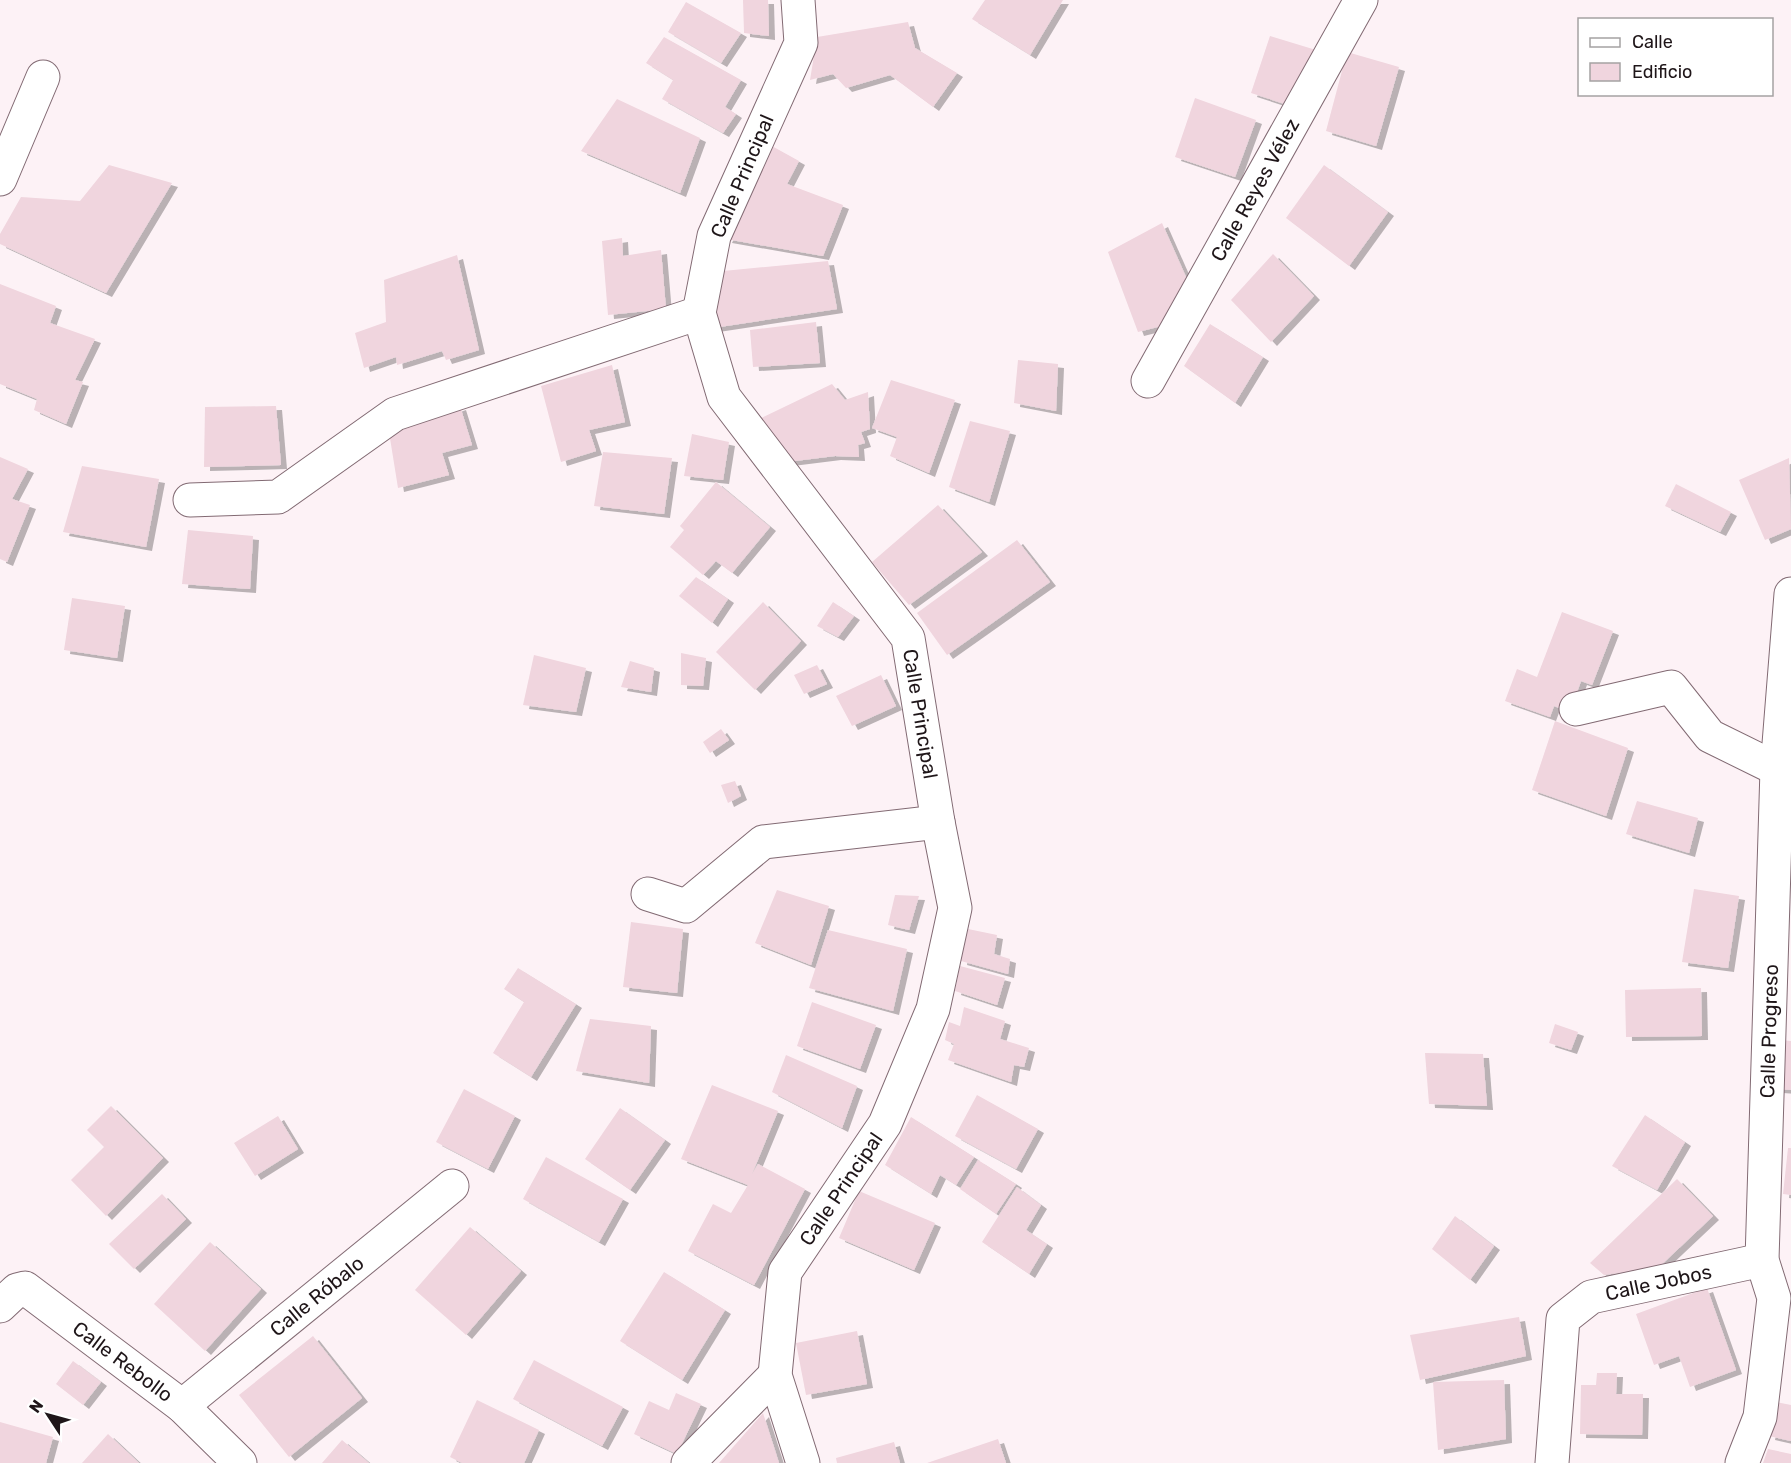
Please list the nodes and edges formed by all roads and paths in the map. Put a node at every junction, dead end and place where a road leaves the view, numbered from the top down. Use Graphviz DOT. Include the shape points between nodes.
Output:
graph roads {
  1 [pos="798,0"];
  2 [pos="1362,0"];
  3 [pos="43,77"];
  4 [pos="0,178"];
  5 [pos="699,313"];
  6 [pos="1148,381"];
  7 [pos="190,500"];
  8 [pos="1791,594"];
  9 [pos="1576,709"];
  10 [pos="1777,769"];
  11 [pos="938,822"];
  12 [pos="648,894"];
  13 [pos="452,1186"];
  14 [pos="1762,1260"];
  15 [pos="0,1306"];
  16 [pos="775,1375"];
  17 [pos="182,1406"];
  18 [pos="240,1463"];
  19 [pos="688,1463"];
  20 [pos="803,1463"];
  21 [pos="1552,1463"];
  22 [pos="1742,1463"];
  1 -- 5 [label="street, Calle Principal" via="801,43 714,236"];
  2 -- 6 [label="street, Calle Reyes Vélez"];
  3 -- 4 [label="street"];
  5 -- 7 [label="street" via="394,414 278,497"];
  5 -- 11 [label="street, Calle Principal" via="724,397 908,638"];
  8 -- 10 [label="street, Calle Progreso"];
  9 -- 10 [label="street" via="1671,687 1710,736"];
  10 -- 14 [label="street, Calle Progreso"];
  11 -- 12 [label="street" via="763,843 686,906"];
  11 -- 16 [label="street, Calle Principal" via="955,908 933,1009 885,1124 785,1272"];
  13 -- 17 [label="street, Calle Róbalo"];
  14 -- 21 [label="street, Calle Jobos" via="1591,1297 1563,1319"];
  14 -- 22 [label="street, Calle Progreso" via="1774,1298 1760,1418"];
  15 -- 17 [label="street, Calle Rebollo" via="17,1290 26,1288"];
  16 -- 19 [label="street"];
  16 -- 20 [label="street, Calle Principal"];
  17 -- 18 [label="street, Calle Rebollo"];
}
